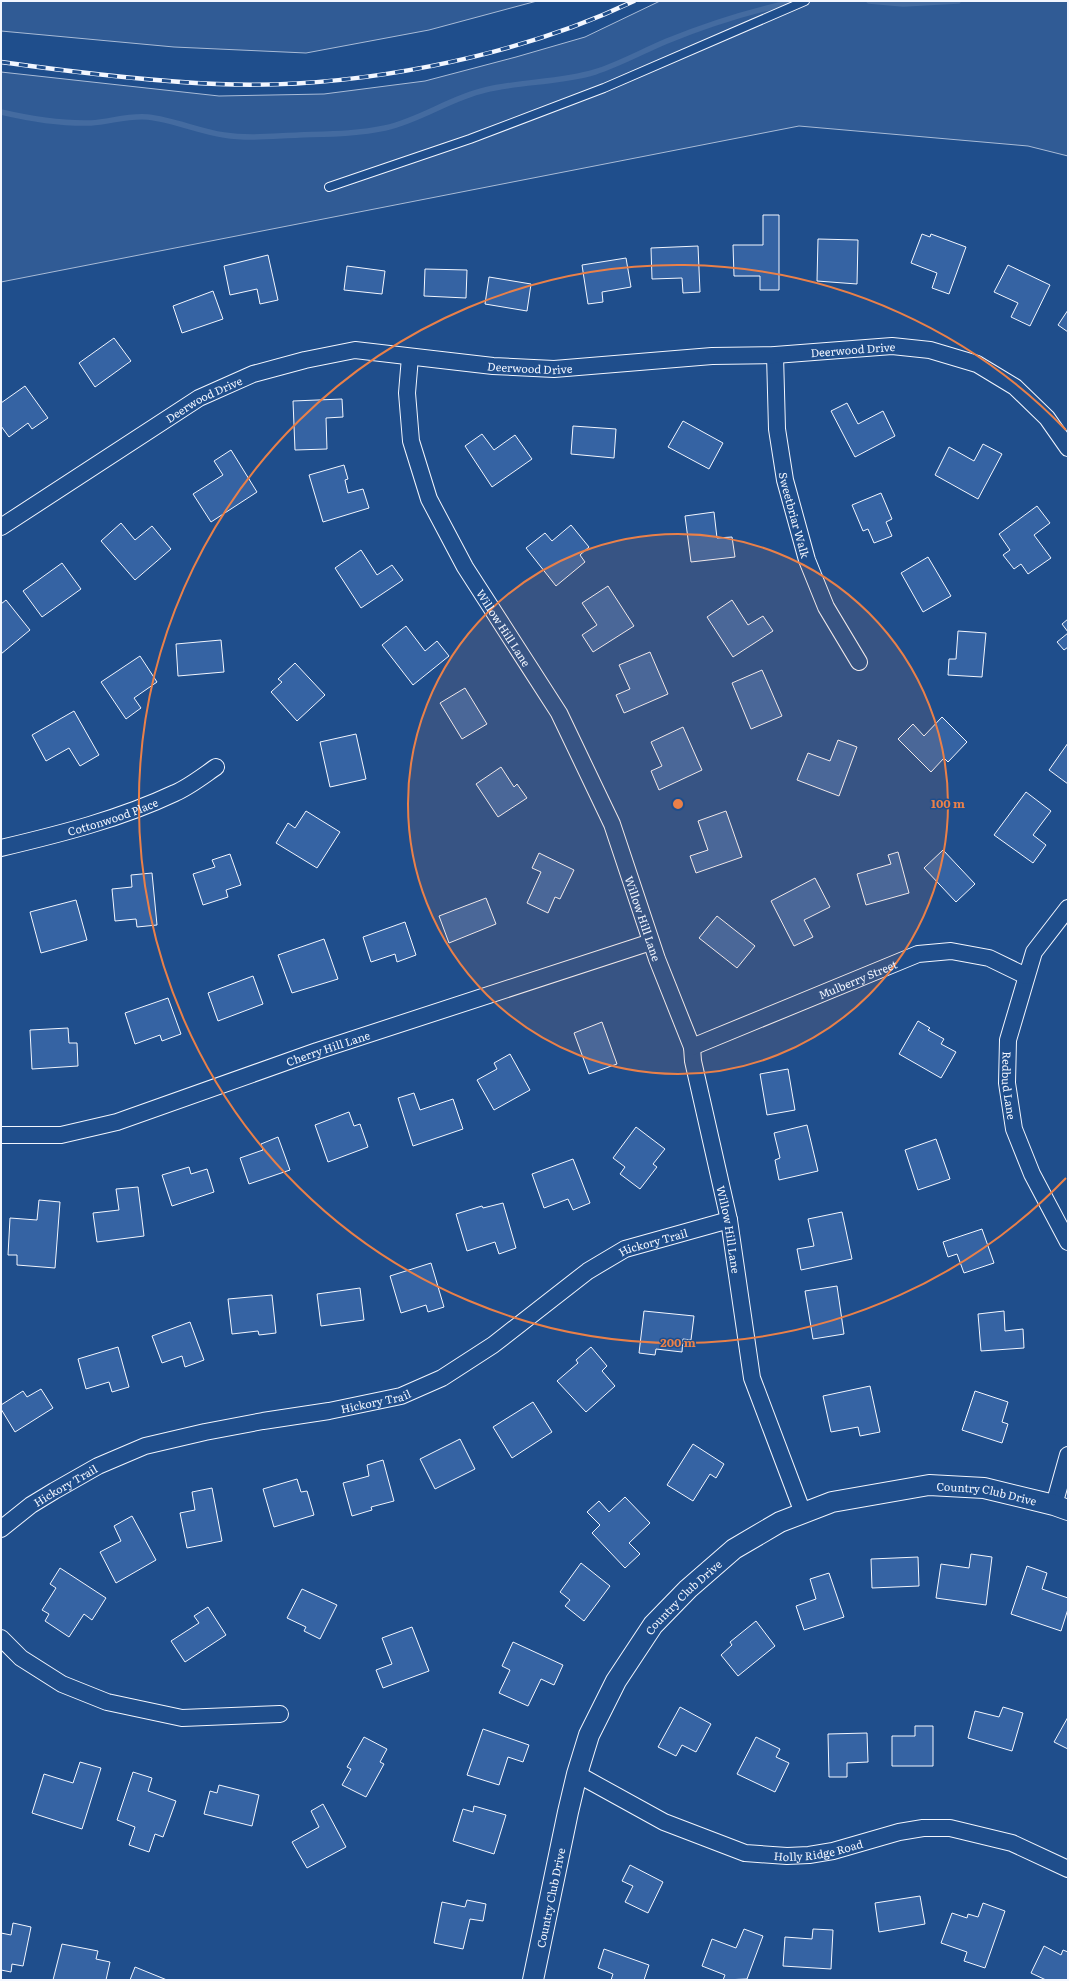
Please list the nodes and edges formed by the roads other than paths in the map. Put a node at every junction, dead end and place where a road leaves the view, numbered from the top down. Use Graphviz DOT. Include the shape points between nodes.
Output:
graph roads {
  1 [pos="805,1"];
  2 [pos="329,187"];
  3 [pos="775,355"];
  4 [pos="410,357"];
  5 [pos="1068,448"];
  6 [pos="1,526"];
  7 [pos="859,662"];
  8 [pos="216,767"];
  9 [pos="1,848"];
  10 [pos="1068,908"];
  11 [pos="652,942"];
  12 [pos="1026,976"];
  13 [pos="692,1047"];
  14 [pos="1,1135"];
  15 [pos="729,1220"];
  16 [pos="1068,1242"];
  17 [pos="1068,1455"];
  18 [pos="1061,1507"];
  19 [pos="803,1513"];
  20 [pos="1,1529"];
  21 [pos="1,1638"];
  22 [pos="280,1714"];
  23 [pos="577,1774"];
  24 [pos="1068,1870"];
  25 [pos="533,1980"];
  1 -- 2 [label="lane" via="604,88 470,139"];
  3 -- 4 [label="street, Deerwood Drive" via="712,356 554,369 493,366"];
  3 -- 5 [label="street, Deerwood Drive" via="892,346 930,350 977,364 1016,387 1047,418"];
  3 -- 7 [label="street, Sweetbriar Walk" via="777,429 785,480 807,560 826,607"];
  4 -- 6 [label="street, Deerwood Drive" via="355,350 253,374 199,398"];
  4 -- 11 [label="street, Willow Hill Lane" via="407,392 411,441 429,499 465,567 559,713 612,824"];
  8 -- 9 [label="street, Cottonwood Place" via="176,793 129,812 53,836"];
  10 -- 12 [label="street, Redbud Lane" via="1034,952"];
  11 -- 13 [label="street, Willow Hill Lane"];
  11 -- 14 [label="street, Cherry Hill Lane" via="317,1051 117,1122 61,1135"];
  12 -- 13 [label="street, Mulberry Street" via="989,958 951,951 918,954"];
  12 -- 16 [label="street, Redbud Lane" via="1008,1040 1007,1084 1014,1129 1032,1174"];
  13 -- 15 [label="street, Willow Hill Lane"];
  15 -- 19 [label="street, Willow Hill Lane" via="752,1378"];
  15 -- 20 [label="street, Hickory Trail" via="625,1249 588,1272 493,1345 442,1378 401,1396 204,1432 146,1446 98,1466 54,1491 31,1505"];
  17 -- 18 [label="street"];
  18 -- 19 [label="street, Country Club Drive" via="984,1488 929,1485 832,1502"];
  19 -- 23 [label="street, Country Club Drive" via="780,1522 734,1550 688,1589 653,1624 616,1681 589,1736"];
  21 -- 22 [label="street" via="21,1658 62,1684 107,1702 182,1718"];
  23 -- 24 [label="street, Holly Ridge Road" via="664,1822 745,1853 810,1855 898,1832 923,1828 950,1828 1012,1843"];
  23 -- 25 [label="street, Country Club Drive"];
}
